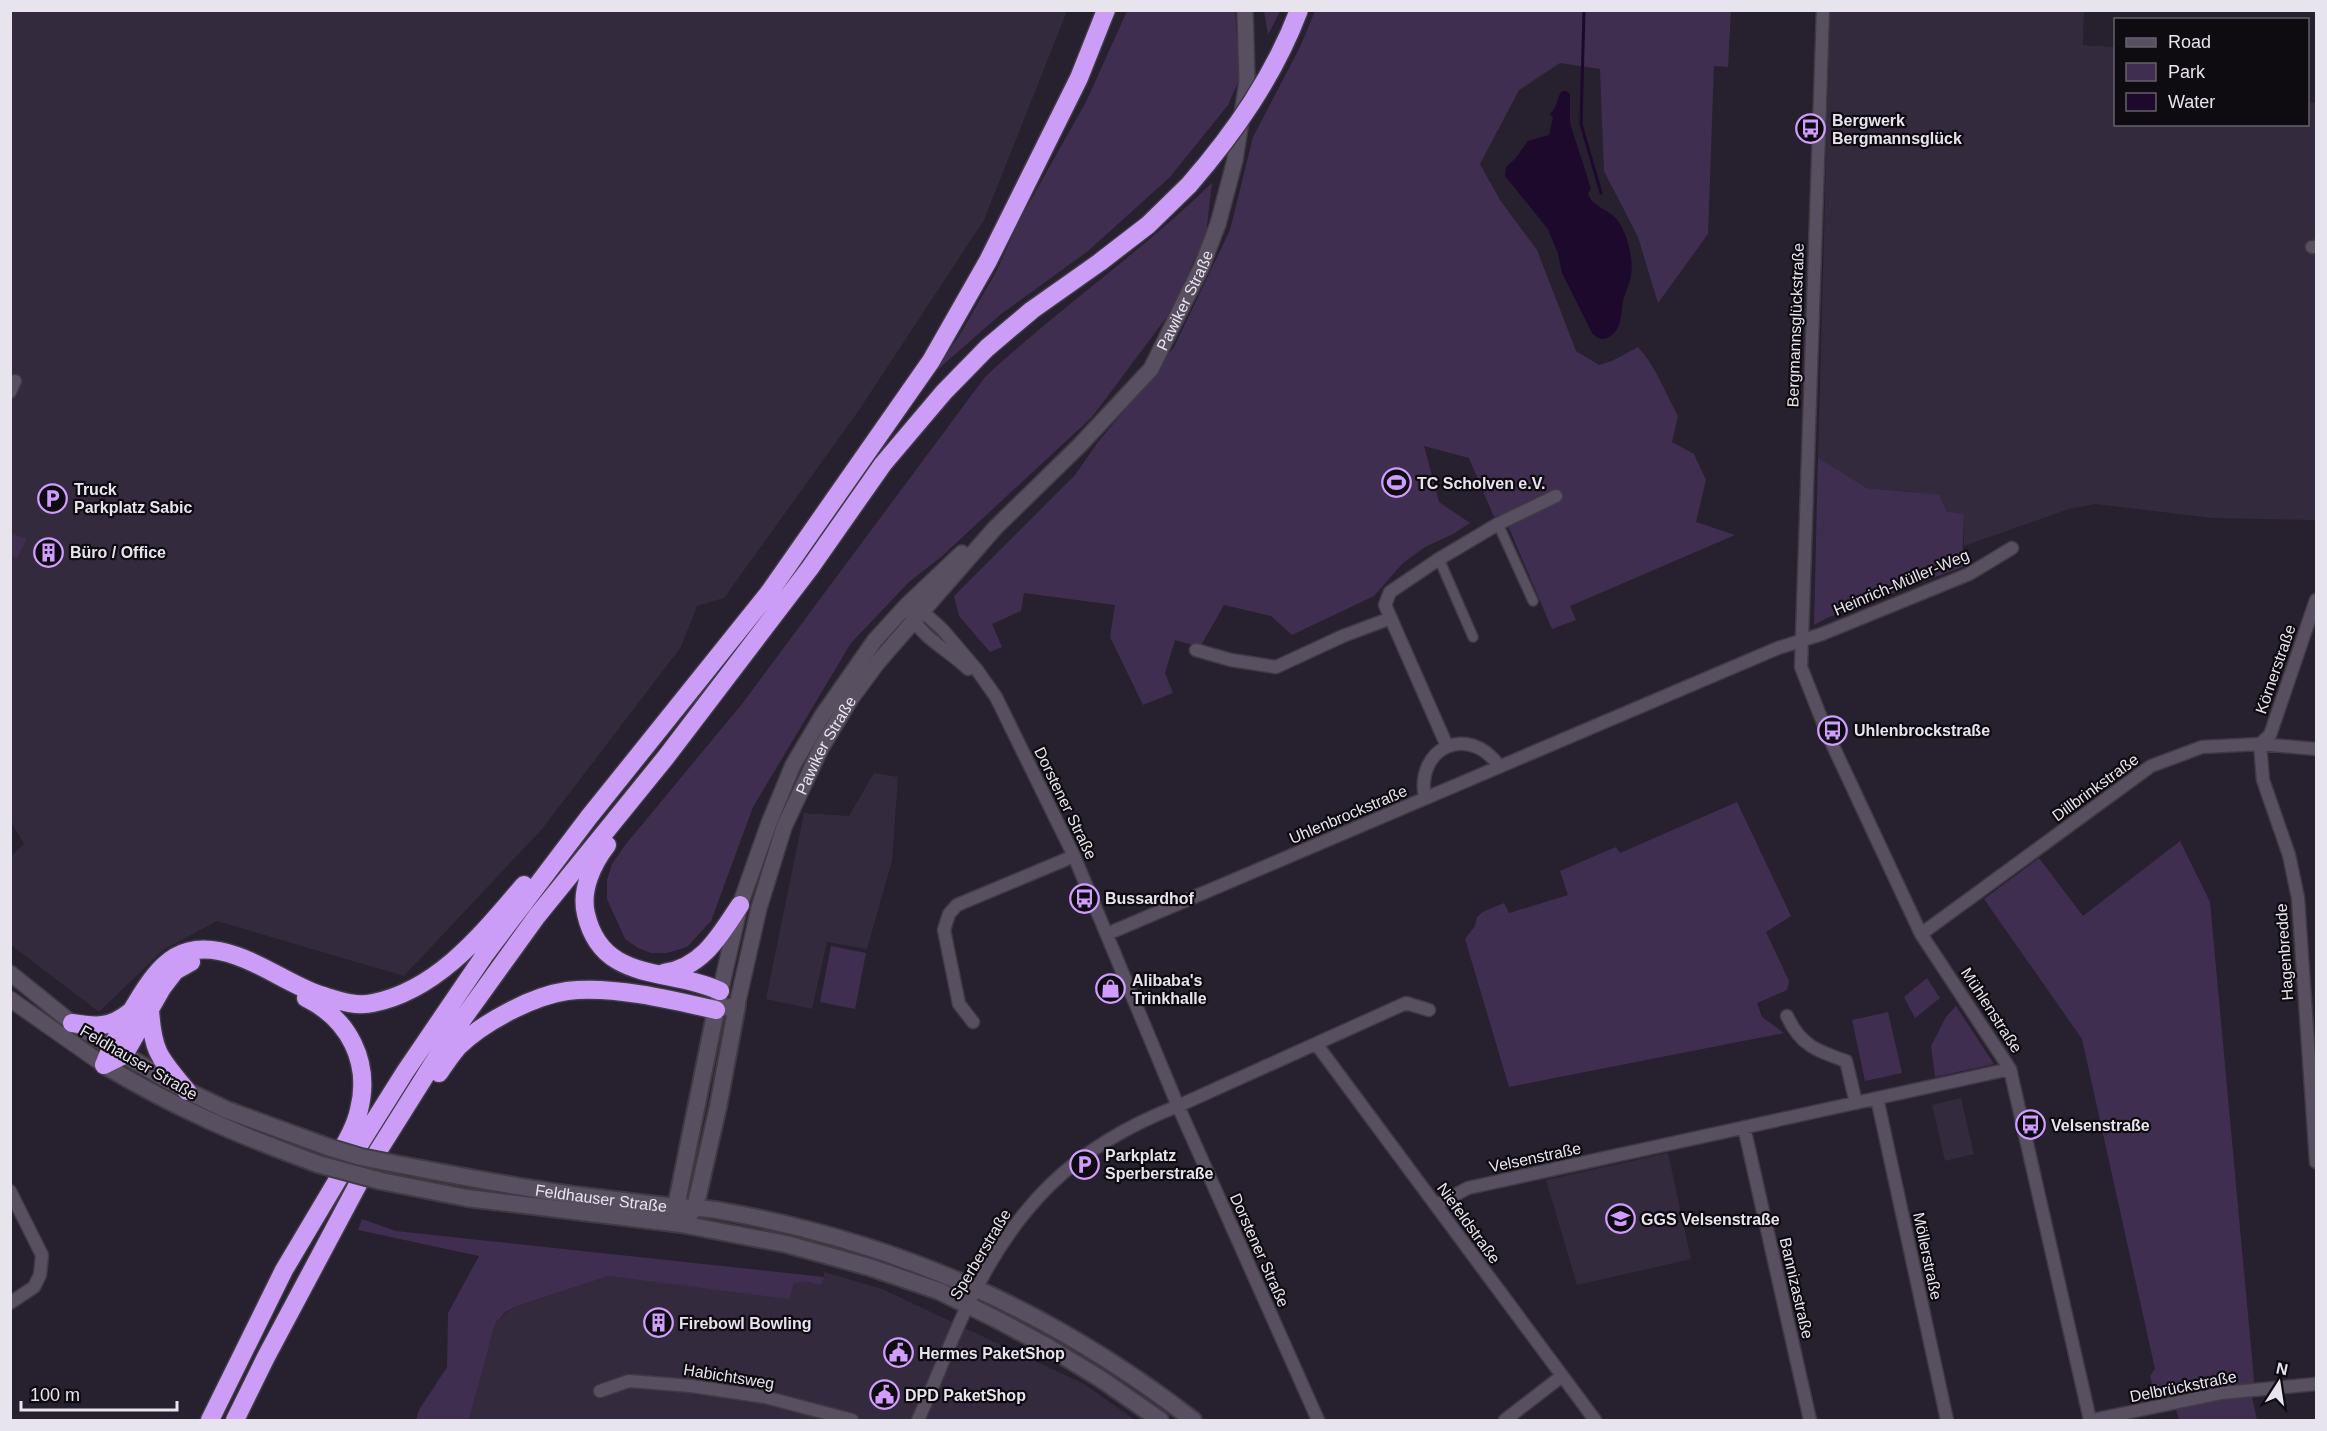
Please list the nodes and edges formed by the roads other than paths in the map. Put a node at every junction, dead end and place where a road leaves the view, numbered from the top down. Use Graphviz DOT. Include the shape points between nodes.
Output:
graph roads {
  1 [pos="1106,10"];
  2 [pos="1245,10"];
  3 [pos="1299,10"];
  4 [pos="1823,10"];
  5 [pos="1556,496"];
  6 [pos="1498,524"];
  7 [pos="995,528"];
  8 [pos="2012,548"];
  9 [pos="1439,559"];
  10 [pos="2316,600"];
  11 [pos="1533,601"];
  12 [pos="907,605"];
  13 [pos="917,615"];
  14 [pos="1391,618"];
  15 [pos="1473,637"];
  16 [pos="1801,641"];
  17 [pos="1196,650"];
  18 [pos="2259,744"];
  19 [pos="1447,746"];
  20 [pos="2316,749"];
  21 [pos="666,757"];
  22 [pos="1499,766"];
  23 [pos="1425,798"];
  24 [pos="589,817"];
  25 [pos="1074,856"];
  26 [pos="740,905"];
  27 [pos="1107,934"];
  28 [pos="1921,934"];
  29 [pos="10,973"];
  30 [pos="653,974"];
  31 [pos="720,991"];
  32 [pos="10,999"];
  33 [pos="737,1005"];
  34 [pos="131,1010"];
  35 [pos="150,1010"];
  36 [pos="716,1010"];
  37 [pos="1430,1010"];
  38 [pos="1787,1016"];
  39 [pos="973,1022"];
  40 [pos="72,1023"];
  41 [pos="1317,1045"];
  42 [pos="118,1052"];
  43 [pos="104,1065"];
  44 [pos="2010,1069"];
  45 [pos="187,1091"];
  46 [pos="1877,1098"];
  47 [pos="1856,1103"];
  48 [pos="1178,1106"];
  49 [pos="1744,1127"];
  50 [pos="380,1143"];
  51 [pos="2316,1162"];
  52 [pos="10,1191"];
  53 [pos="1436,1205"];
  54 [pos="676,1207"];
  55 [pos="695,1208"];
  56 [pos="681,1224"];
  57 [pos="284,1270"];
  58 [pos="977,1288"];
  59 [pos="10,1303"];
  60 [pos="968,1305"];
  61 [pos="1562,1376"];
  62 [pos="2316,1384"];
  63 [pos="600,1391"];
  64 [pos="210,1420"];
  65 [pos="235,1420"];
  66 [pos="852,1420"];
  67 [pos="918,1420"];
  68 [pos="1160,1420"];
  69 [pos="1193,1420"];
  70 [pos="1318,1420"];
  71 [pos="1505,1420"];
  72 [pos="1595,1420"];
  73 [pos="1810,1420"];
  74 [pos="1947,1420"];
  75 [pos="2091,1420"];
  1 -- 24 [label="highway" via="1079,78 993,251 931,361 768,594"];
  2 -- 7 [label="street, Pawiker Straße" via="1247,82 1235,160 1218,224 1198,275 1151,369"];
  3 -- 21 [label="highway, bridge" via="1266,82 1227,140 1189,185 1148,225 1032,310 944,392 883,464 810,568"];
  4 -- 16 [label="street, Bergmannsglückstraße"];
  5 -- 6 [label="street"];
  6 -- 9 [label="street"];
  6 -- 11 [label="street"];
  7 -- 12 [label="street, Pawiker Straße" via="957,556"];
  7 -- 13 [label="street, Pawiker Straße"];
  8 -- 16 [label="street, Heinrich-Müller-Weg" via="1969,574"];
  9 -- 14 [label="street" via="1390,592 1385,605"];
  9 -- 15 [label="street"];
  10 -- 18 [label="street, Körnerstraße" via="2270,735"];
  12 -- 13 [label="street, Dorstener Straße"];
  12 -- 26 [label="street, Pawiker Straße" via="850,673 793,765"];
  13 -- 25 [label="street, Dorstener Straße" via="932,640 996,697"];
  13 -- 33 [label="street, Pawiker Straße" via="850,699 821,748 784,827 759,908"];
  14 -- 17 [label="street" via="1276,667"];
  14 -- 19 [label="street"];
  16 -- 22 [label="street, Uhlenbrockstraße"];
  16 -- 28 [label="street, Mühlenstraße" via="1804,679"];
  18 -- 20 [label="street, Dillbrinkstraße"];
  18 -- 28 [label="street, Dillbrinkstraße" via="2202,747 2151,766"];
  18 -- 51 [label="street, Hagenbredde" via="2263,780 2289,855 2298,898"];
  19 -- 22 [label="street" via="1465,744 1482,748"];
  19 -- 23 [label="street" via="1425,768"];
  21 -- 30 [label="highway" via="650,791 598,856 588,881 584,907 589,927 601,948 619,963"];
  21 -- 50 [label="highway" via="537,916"];
  22 -- 23 [label="street, Uhlenbrockstraße"];
  23 -- 27 [label="street, Uhlenbrockstraße"];
  24 -- 34 [label="highway" via="575,825 476,939 438,975 403,995 371,1004 344,1002 310,992 239,957 212,949 170,960 153,975"];
  24 -- 57 [label="highway" via="486,953 405,1072"];
  25 -- 27 [label="street, Dorstener Straße"];
  25 -- 39 [label="street" via="957,905 949,914 944,930 954,983 959,1004"];
  26 -- 30 [label="highway" via="699,959 684,968"];
  26 -- 31 [label="street, Pawiker Straße"];
  27 -- 48 [label="street, Dorstener Straße"];
  28 -- 44 [label="street, Mühlenstraße"];
  29 -- 40 [label="street, Feldhauser Straße"];
  30 -- 31 [label="highway" via="702,983"];
  31 -- 33 [label="street"];
  31 -- 36 [label="street, Pawiker Straße"];
  32 -- 43 [label="street, Feldhauser Straße"];
  33 -- 36 [label="street"];
  33 -- 55 [label="main road, Pawiker Straße"];
  34 -- 40 [label="highway" via="117,1022 97,1026"];
  34 -- 42 [label="highway"];
  35 -- 42 [label="highway"];
  35 -- 45 [label="highway" via="152,1038 160,1058"];
  35 -- 57 [label="highway" via="175,971 192,962 219,959 252,970 320,1005 350,1035 362,1072 359,1110 296,1234"];
  36 -- 50 [label="highway" via="603,991 567,991 535,999 501,1016 459,1047"];
  36 -- 54 [label="main road, Pawiker Straße"];
  37 -- 41 [label="street" via="1406,1004"];
  38 -- 47 [label="street" via="1794,1032 1810,1046 1846,1061"];
  40 -- 42 [label="street, Feldhauser Straße"];
  41 -- 48 [label="street"];
  41 -- 53 [label="street, Niefeldstraße"];
  42 -- 43 [label="highway"];
  42 -- 45 [label="main road, Feldhauser Straße"];
  43 -- 56 [label="main road, Feldhauser Straße, bridge" via="211,1123 318,1164 467,1198"];
  44 -- 46 [label="street, Velsenstraße"];
  44 -- 75 [label="street, Mühlenstraße"];
  45 -- 54 [label="main road, Feldhauser Straße, bridge" via="227,1110 361,1157 569,1194"];
  46 -- 47 [label="street, Velsenstraße"];
  46 -- 74 [label="street, Möllerstraße"];
  47 -- 49 [label="street, Velsenstraße"];
  48 -- 58 [label="street, Sperberstraße" via="1116,1134 1054,1181 1018,1220"];
  48 -- 70 [label="street, Dorstener Straße"];
  49 -- 53 [label="street, Velsenstraße" via="1468,1188"];
  49 -- 73 [label="street, Bannizastraße"];
  50 -- 65 [label="highway"];
  52 -- 59 [label="street" via="42,1255 34,1287"];
  53 -- 61 [label="street, Niefeldstraße"];
  54 -- 55 [label="main road, Feldhauser Straße"];
  54 -- 56 [label="main road, Pawiker Straße"];
  55 -- 56 [label="main road, Pawiker Straße"];
  55 -- 58 [label="main road, Feldhauser Straße" via="809,1229"];
  56 -- 60 [label="main road, Feldhauser Straße" via="833,1256 939,1291"];
  57 -- 64 [label="highway"];
  58 -- 60 [label="street, Sperberstraße"];
  58 -- 69 [label="main road, Feldhauser Straße" via="1112,1362"];
  60 -- 67 [label="street, Sperberstraße"];
  60 -- 68 [label="main road, Feldhauser Straße" via="1050,1348"];
  61 -- 71 [label="street"];
  61 -- 72 [label="street, Niefeldstraße"];
  62 -- 75 [label="street, Delbrückstraße" via="2222,1393"];
  63 -- 66 [label="street, Habichtsweg" via="629,1381 691,1386 765,1397"];
}
